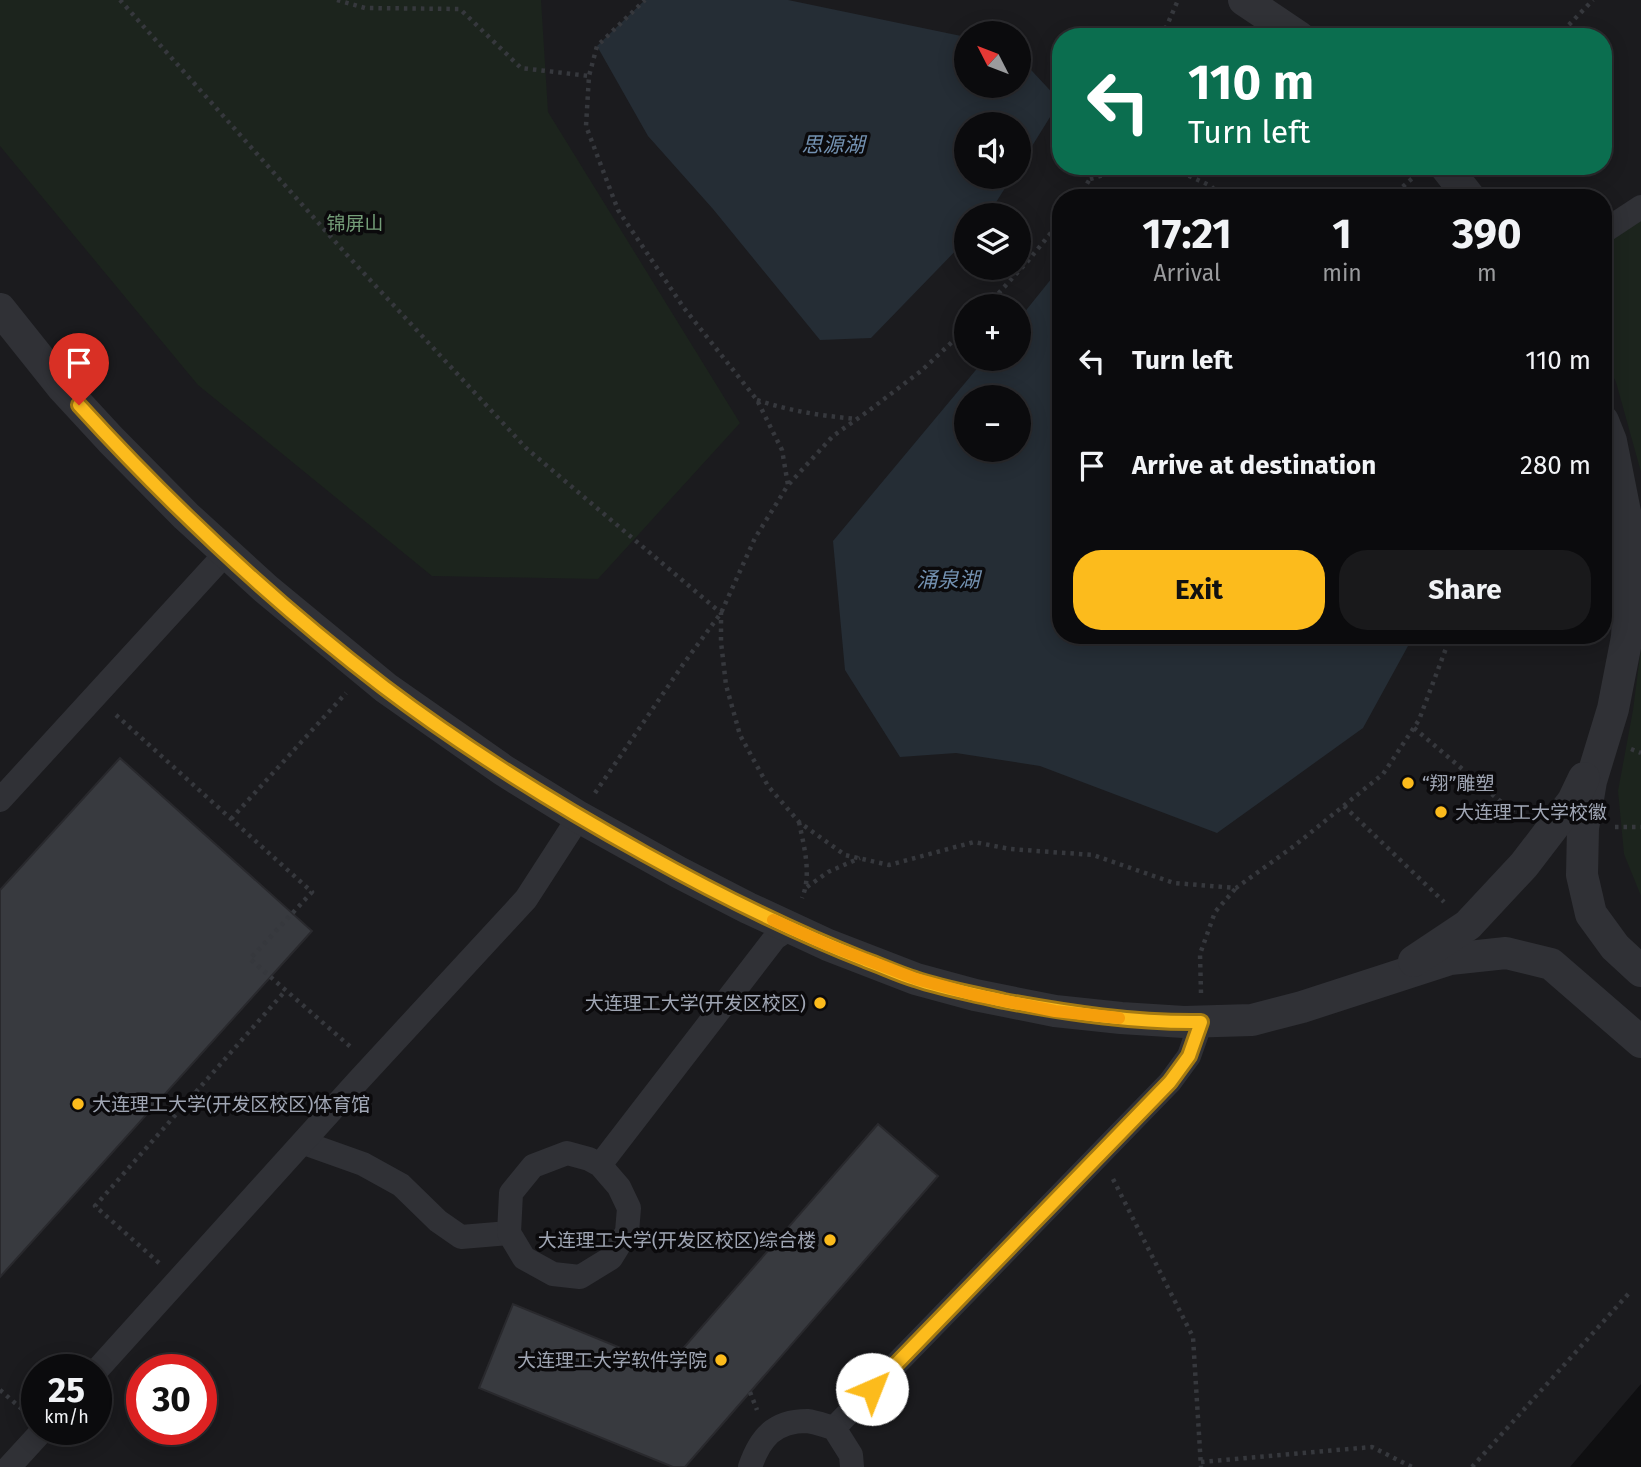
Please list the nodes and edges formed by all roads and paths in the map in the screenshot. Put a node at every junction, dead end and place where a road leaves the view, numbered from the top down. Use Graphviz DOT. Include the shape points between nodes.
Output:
graph roads {
  1 [pos="120,0"];
  2 [pos="337,0"];
  3 [pos="645,0"];
  4 [pos="1178,0"];
  5 [pos="1244,0"];
  6 [pos="1593,0"];
  7 [pos="1167,28"];
  8 [pos="1286,28"];
  9 [pos="1566,28"];
  10 [pos="589,76"];
  11 [pos="1092,175"];
  12 [pos="1104,175"];
  13 [pos="1188,175"];
  14 [pos="1424,175"];
  15 [pos="1438,175"];
  16 [pos="1090,179"];
  17 [pos="1084,189"];
  18 [pos="1214,189"];
  19 [pos="1403,189"];
  20 [pos="1457,189"];
  21 [pos="1641,207"];
  22 [pos="1612,226"];
  23 [pos="1052,232"];
  24 [pos="998,294"];
  25 [pos="0,309"];
  26 [pos="954,340"];
  27 [pos="757,400"];
  28 [pos="858,419"];
  29 [pos="1612,446"];
  30 [pos="788,485"];
  31 [pos="226,553"];
  32 [pos="721,613"];
  33 [pos="1448,644"];
  34 [pos="365,671"];
  35 [pos="95,696"];
  36 [pos="1415,728"];
  37 [pos="1605,736"];
  38 [pos="0,800"];
  39 [pos="1344,806"];
  40 [pos="579,817"];
  41 [pos="231,819"];
  42 [pos="799,822"];
  43 [pos="1544,839"];
  44 [pos="860,858"];
  45 [pos="806,888"];
  46 [pos="1236,888"];
  47 [pos="1468,925"];
  48 [pos="790,928"];
  49 [pos="1641,971"];
  50 [pos="1366,985"];
  51 [pos="286,990"];
  52 [pos="1201,1022"];
  53 [pos="1641,1042"];
  54 [pos="372,1066"];
  55 [pos="304,1143"];
  56 [pos="1100,1154"];
  57 [pos="600,1165"];
  58 [pos="509,1233"];
  59 [pos="179,1280"];
  60 [pos="1630,1292"];
  61 [pos="112,1354"];
  62 [pos="0,1390"];
  63 [pos="21,1409"];
  64 [pos="834,1428"];
  65 [pos="22,1445"];
  66 [pos="1201,1465"];
  67 [pos="9,1467"];
  68 [pos="750,1467"];
  69 [pos="852,1467"];
  70 [pos="1412,1467"];
  71 [pos="1472,1467"];
  1 -- 32 [label="path" via="526,448"];
  2 -- 10 [label="path" via="365,8 460,9 522,68"];
  3 -- 10 [label="path" via="597,46"];
  4 -- 7 [label="path"];
  5 -- 8 [label="street"];
  6 -- 9 [label="path"];
  10 -- 27 [label="path" via="586,127 618,210 684,308"];
  11 -- 16 [label="path"];
  12 -- 16 [label="path"];
  13 -- 18 [label="path"];
  14 -- 19 [label="path"];
  15 -- 20 [label="street"];
  16 -- 17 [label="path"];
  21 -- 22 [label="street"];
  23 -- 24 [label="path"];
  25 -- 31 [label="street" via="63,388"];
  26 -- 28 [label="path"];
  27 -- 28 [label="path" via="786,410"];
  27 -- 30 [label="path" via="782,450"];
  28 -- 30 [label="path" via="833,436"];
  29 -- 37 [label="street" via="1626,517 1630,574 1627,637"];
  30 -- 32 [label="path" via="755,538"];
  31 -- 34 [label="street"];
  31 -- 35 [label="street"];
  32 -- 40 [label="path"];
  32 -- 42 [label="path" via="726,685 740,735 768,786"];
  33 -- 36 [label="path"];
  34 -- 40 [label="street" via="503,771"];
  34 -- 41 [label="path"];
  35 -- 38 [label="street"];
  35 -- 41 [label="path"];
  36 -- 39 [label="path" via="1382,774"];
  36 -- 43 [label="path"];
  37 -- 43 [label="street" via="1573,801"];
  37 -- 49 [label="street" via="1583,828 1582,874 1591,914 1615,947"];
  39 -- 46 [label="path"];
  39 -- 47 [label="path"];
  40 -- 48 [label="street"];
  40 -- 54 [label="street" via="526,899"];
  41 -- 51 [label="path" via="312,892 250,959"];
  42 -- 44 [label="path" via="845,855"];
  42 -- 45 [label="path"];
  43 -- 47 [label="street"];
  44 -- 45 [label="path"];
  44 -- 46 [label="path" via="889,865 974,842 1093,855 1174,883"];
  45 -- 48 [label="path"];
  46 -- 52 [label="path" via="1215,912 1200,954"];
  47 -- 50 [label="street" via="1422,957"];
  48 -- 52 [label="street" via="916,979 975,995 1055,1011"];
  48 -- 57 [label="street" via="775,938"];
  50 -- 52 [label="street" via="1252,1020"];
  50 -- 53 [label="street" via="1450,959 1506,953 1551,964"];
  51 -- 54 [label="path"];
  51 -- 59 [label="path" via="95,1206"];
  52 -- 56 [label="street" via="1189,1056 1170,1082"];
  54 -- 55 [label="street"];
  55 -- 58 [label="street" via="363,1164 401,1185 461,1237"];
  55 -- 59 [label="street"];
  56 -- 64 [label="street"];
  56 -- 66 [label="path" via="1193,1337"];
  57 -- 58 [label="street" via="567,1153 533,1166 511,1194"];
  57 -- 58 [label="street" via="629,1208 627,1232 611,1258 580,1277 553,1274 524,1258"];
  59 -- 61 [label="street"];
  60 -- 71 [label="path"];
  62 -- 63 [label="path"];
  64 -- 68 [label="street" via="807,1421 777,1426 757,1448"];
  64 -- 69 [label="street" via="851,1455"];
  65 -- 67 [label="street"];
  66 -- 70 [label="path" via="1372,1447"];
}
